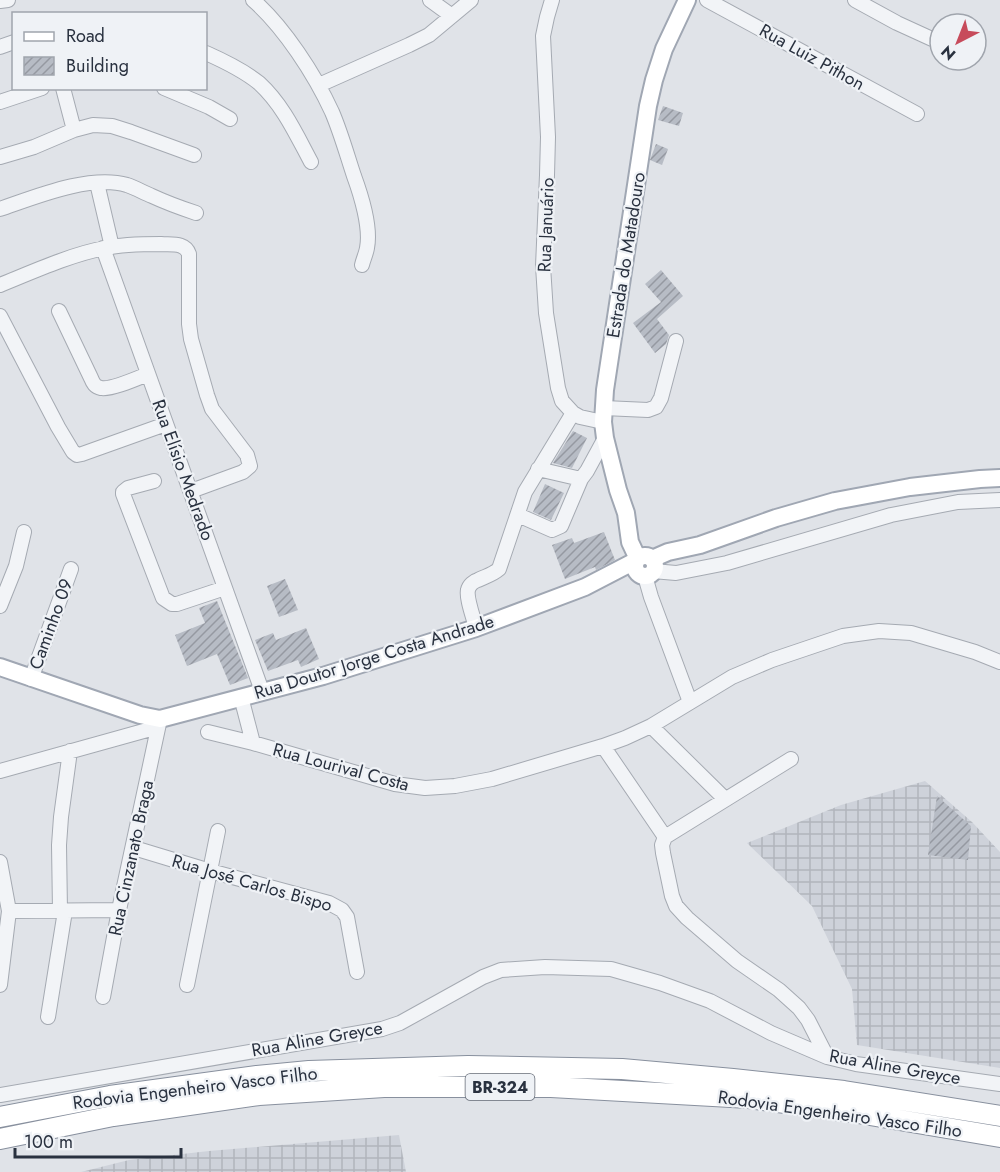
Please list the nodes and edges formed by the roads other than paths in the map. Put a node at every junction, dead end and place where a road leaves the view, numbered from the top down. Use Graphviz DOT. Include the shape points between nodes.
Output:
graph roads {
  1 [pos="8,0"];
  2 [pos="253,0"];
  3 [pos="430,0"];
  4 [pos="471,0"];
  5 [pos="552,0"];
  6 [pos="687,0"];
  7 [pos="707,0"];
  8 [pos="855,0"];
  9 [pos="0,1"];
  10 [pos="452,16"];
  11 [pos="928,37"];
  12 [pos="207,53"];
  13 [pos="319,85"];
  14 [pos="36,90"];
  15 [pos="64,90"];
  16 [pos="169,90"];
  17 [pos="0,102"];
  18 [pos="917,114"];
  19 [pos="230,119"];
  20 [pos="74,130"];
  21 [pos="194,155"];
  22 [pos="0,158"];
  23 [pos="311,162"];
  24 [pos="97,183"];
  25 [pos="0,210"];
  26 [pos="196,213"];
  27 [pos="108,247"];
  28 [pos="362,265"];
  29 [pos="0,285"];
  30 [pos="59,311"];
  31 [pos="0,316"];
  32 [pos="676,341"];
  33 [pos="148,374"];
  34 [pos="573,413"];
  35 [pos="604,423"];
  36 [pos="166,424"];
  37 [pos="538,469"];
  38 [pos="581,478"];
  39 [pos="1000,478"];
  40 [pos="154,481"];
  41 [pos="191,491"];
  42 [pos="1000,500"];
  43 [pos="518,516"];
  44 [pos="24,532"];
  45 [pos="646,566"];
  46 [pos="71,569"];
  47 [pos="225,588"];
  48 [pos="0,606"];
  49 [pos="476,628"];
  50 [pos="1000,662"];
  51 [pos="0,667"];
  52 [pos="31,679"];
  53 [pos="262,691"];
  54 [pos="241,697"];
  55 [pos="690,702"];
  56 [pos="159,723"];
  57 [pos="651,726"];
  58 [pos="208,732"];
  59 [pos="253,743"];
  60 [pos="603,746"];
  61 [pos="70,751"];
  62 [pos="790,759"];
  63 [pos="0,771"];
  64 [pos="725,799"];
  65 [pos="218,831"];
  66 [pos="665,837"];
  67 [pos="134,848"];
  68 [pos="0,862"];
  69 [pos="210,871"];
  70 [pos="119,910"];
  71 [pos="63,911"];
  72 [pos="9,912"];
  73 [pos="357,972"];
  74 [pos="187,985"];
  75 [pos="0,986"];
  76 [pos="103,997"];
  77 [pos="48,1017"];
  78 [pos="827,1057"];
  79 [pos="1000,1084"];
  80 [pos="0,1095"];
  81 [pos="1000,1116"];
  82 [pos="0,1118"];
  83 [pos="1000,1137"];
  84 [pos="0,1138"];
  1 -- 9 [label="street"];
  2 -- 13 [label="street" via="287,37"];
  3 -- 10 [label="street"];
  4 -- 10 [label="street"];
  5 -- 34 [label="street, Rua Januário" via="543,36 548,138 544,290 558,388 562,401"];
  6 -- 35 [label="main road, Estrada do Matadouro" via="664,49 648,106 605,390"];
  7 -- 18 [label="street, Rua Luiz Pithon"];
  8 -- 11 [label="street"];
  10 -- 13 [label="street" via="429,35"];
  12 -- 23 [label="street" via="260,84 290,122"];
  13 -- 28 [label="street" via="361,197 368,247"];
  14 -- 17 [label="street"];
  15 -- 20 [label="street"];
  16 -- 19 [label="street"];
  20 -- 21 [label="street" via="112,126"];
  20 -- 22 [label="street"];
  24 -- 25 [label="street" via="39,195"];
  24 -- 26 [label="street" via="127,185"];
  24 -- 27 [label="street, Rua Elísio Medrado"];
  27 -- 29 [label="street"];
  27 -- 33 [label="street, Rua Elísio Medrado"];
  27 -- 41 [label="street" via="174,245 184,246 189,254 189,324 207,395 212,409 247,455 250,466"];
  30 -- 33 [label="street" via="95,385 103,389"];
  31 -- 36 [label="street" via="58,427 77,455"];
  32 -- 35 [label="street" via="656,407"];
  33 -- 36 [label="street, Rua Elísio Medrado"];
  34 -- 35 [label="street"];
  34 -- 37 [label="street"];
  35 -- 38 [label="street"];
  35 -- 45 [label="main road, Estrada do Matadouro" via="630,542"];
  36 -- 41 [label="street, Rua Elísio Medrado"];
  37 -- 38 [label="street"];
  37 -- 43 [label="street"];
  38 -- 43 [label="street" via="561,526 552,530"];
  39 -- 45 [label="main road, Rua Doutor Jorge Costa Andrade" via="909,487 835,501 776,518 700,545 685,555"];
  40 -- 47 [label="street" via="125,489 123,494 160,593 167,602 177,604"];
  41 -- 47 [label="street, Rua Elísio Medrado"];
  42 -- 45 [label="street" via="958,502 891,515 727,563 676,573"];
  43 -- 49 [label="street" via="499,569 468,589"];
  44 -- 48 [label="street"];
  45 -- 49 [label="main road, Rua Doutor Jorge Costa Andrade"];
  45 -- 55 [label="street" via="651,597"];
  46 -- 52 [label="street, Caminho 09"];
  47 -- 53 [label="street, Rua Elísio Medrado"];
  49 -- 53 [label="main road, Rua Doutor Jorge Costa Andrade"];
  50 -- 55 [label="street, Rua Lourival Costa" via="911,633 843,636 732,677"];
  51 -- 52 [label="main road"];
  52 -- 56 [label="main road"];
  53 -- 54 [label="main road, Rua Doutor Jorge Costa Andrade"];
  54 -- 56 [label="main road, Rua Doutor Jorge Costa Andrade"];
  54 -- 59 [label="street, Rua Lourival Costa"];
  55 -- 57 [label="street, Rua Lourival Costa"];
  56 -- 61 [label="street"];
  56 -- 67 [label="street, Rua Cinzanato Braga"];
  57 -- 60 [label="street, Rua Lourival Costa"];
  57 -- 64 [label="street"];
  58 -- 59 [label="street, Rua Lourival Costa"];
  59 -- 60 [label="street, Rua Lourival Costa" via="386,781 426,788 492,779"];
  60 -- 66 [label="street"];
  61 -- 63 [label="street"];
  61 -- 71 [label="street" via="59,844"];
  62 -- 64 [label="street"];
  64 -- 66 [label="street"];
  65 -- 69 [label="street"];
  66 -- 78 [label="street" via="663,853 676,906 737,961 799,1008"];
  67 -- 69 [label="street, Rua José Carlos Bispo"];
  67 -- 70 [label="street, Rua Cinzanato Braga"];
  68 -- 72 [label="street"];
  69 -- 73 [label="street, Rua José Carlos Bispo" via="329,903 342,910 347,917"];
  69 -- 74 [label="street"];
  70 -- 71 [label="street"];
  70 -- 76 [label="street, Rua Cinzanato Braga"];
  71 -- 72 [label="street"];
  71 -- 77 [label="street"];
  72 -- 75 [label="street"];
  78 -- 79 [label="street, Rua Aline Greyce"];
  78 -- 80 [label="street, Rua Aline Greyce" via="710,1001 660,982 611,969 546,967 501,970 382,1029"];
  81 -- 82 [label="highway, Rodovia Engenheiro Vasco Filho / BR-324" via="844,1091 733,1079 622,1069 468,1066 257,1076 110,1096"];
  83 -- 84 [label="highway, Rodovia Engenheiro Vasco Filho / BR-324" via="749,1098 551,1087 384,1087 259,1095 113,1116"];
}
